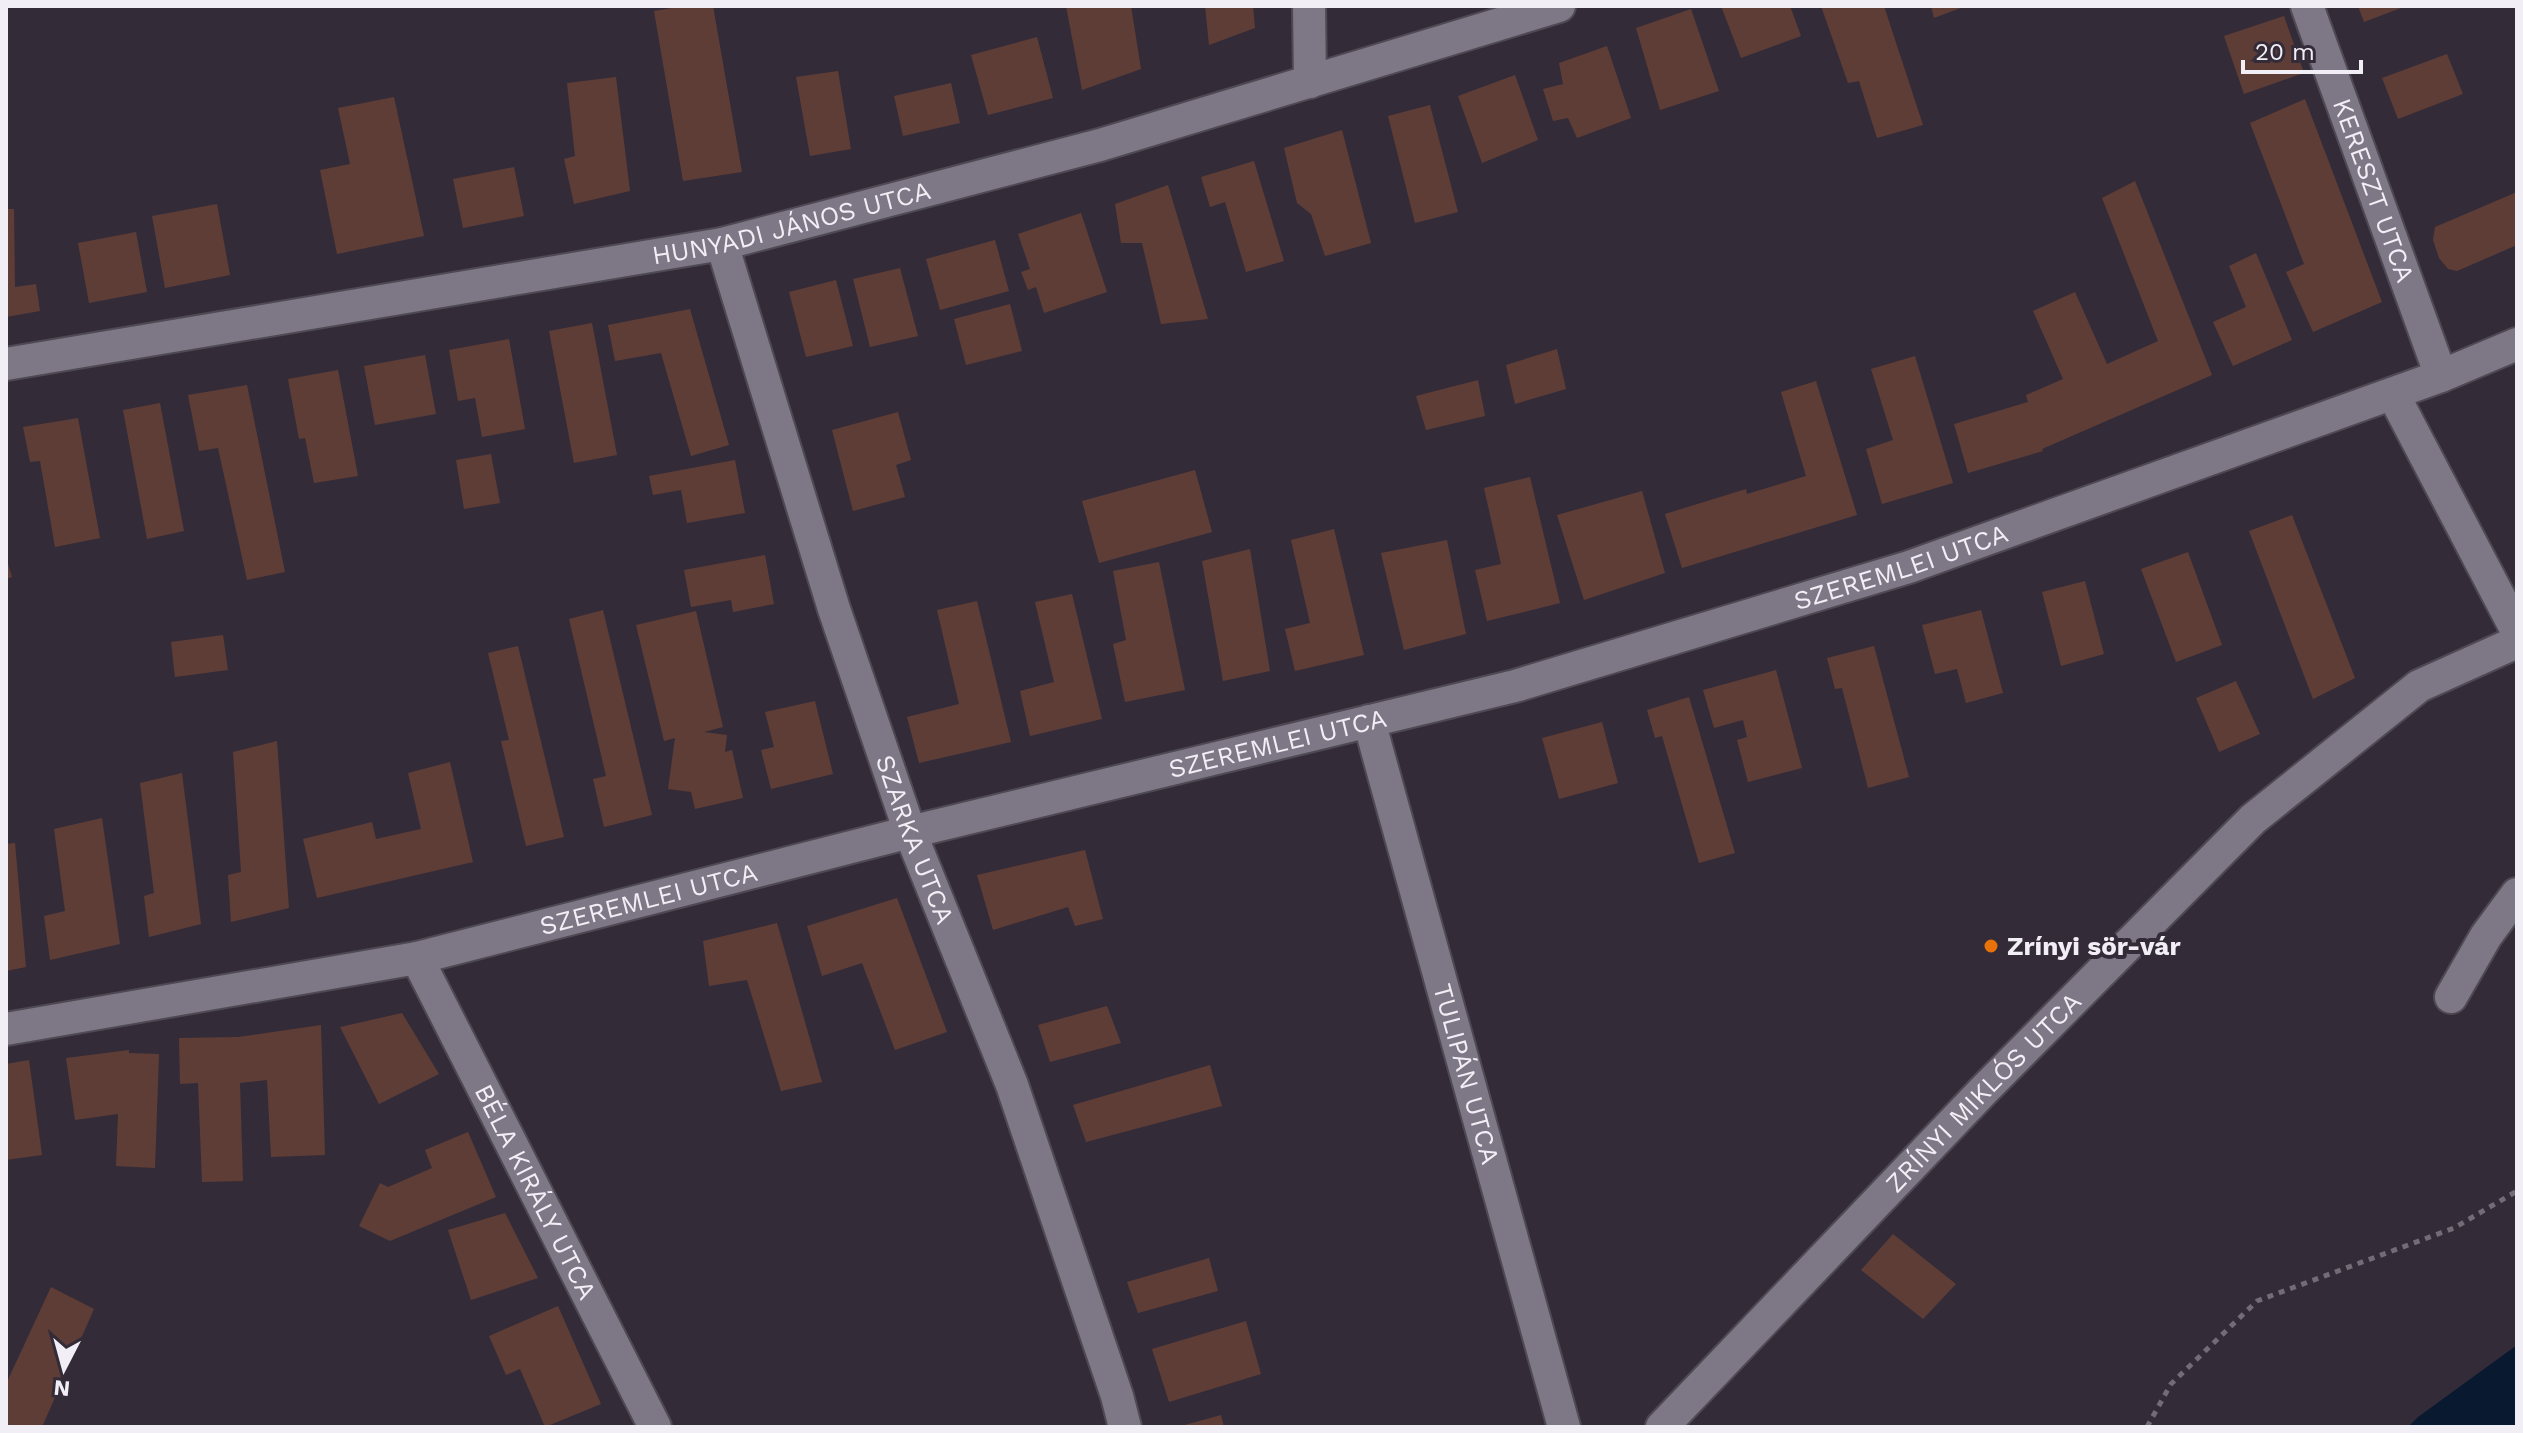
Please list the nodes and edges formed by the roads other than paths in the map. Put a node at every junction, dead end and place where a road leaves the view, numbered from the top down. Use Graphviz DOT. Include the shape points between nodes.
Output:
graph roads {
  1 [pos="1309,6"];
  2 [pos="1559,6"];
  3 [pos="2307,6"];
  4 [pos="1310,82"];
  5 [pos="722,244"];
  6 [pos="2517,344"];
  7 [pos="6,364"];
  8 [pos="2441,376"];
  9 [pos="2393,394"];
  10 [pos="2517,631"];
  11 [pos="2517,642"];
  12 [pos="1369,721"];
  13 [pos="910,832"];
  14 [pos="2517,894"];
  15 [pos="417,958"];
  16 [pos="2451,997"];
  17 [pos="6,1029"];
  18 [pos="655,1427"];
  19 [pos="1125,1427"];
  20 [pos="1564,1427"];
  21 [pos="1662,1427"];
  1 -- 4 [label="street"];
  2 -- 4 [label="street, HUNYADI JÁNOS UTCA"];
  3 -- 8 [label="street, KERESZT UTCA"];
  4 -- 5 [label="street, HUNYADI JÁNOS UTCA" via="1100,145"];
  5 -- 7 [label="street, HUNYADI JÁNOS UTCA"];
  5 -- 13 [label="street, SZARKA UTCA" via="834,609"];
  6 -- 8 [label="street, SZEREMLEI UTCA"];
  8 -- 9 [label="street, SZEREMLEI UTCA"];
  9 -- 10 [label="street"];
  9 -- 12 [label="street, SZEREMLEI UTCA" via="1909,567 1515,686"];
  11 -- 21 [label="street, ZRÍNYI MIKLÓS UTCA" via="2419,686 2253,819 1983,1091"];
  12 -- 13 [label="street, SZEREMLEI UTCA"];
  12 -- 20 [label="street, TULIPÁN UTCA"];
  13 -- 15 [label="street, SZEREMLEI UTCA"];
  13 -- 19 [label="street, SZARKA UTCA" via="1012,1085"];
  14 -- 16 [label="street"];
  15 -- 17 [label="street, SZEREMLEI UTCA"];
  15 -- 18 [label="street, BÉLA KIRÁLY UTCA"];
}
